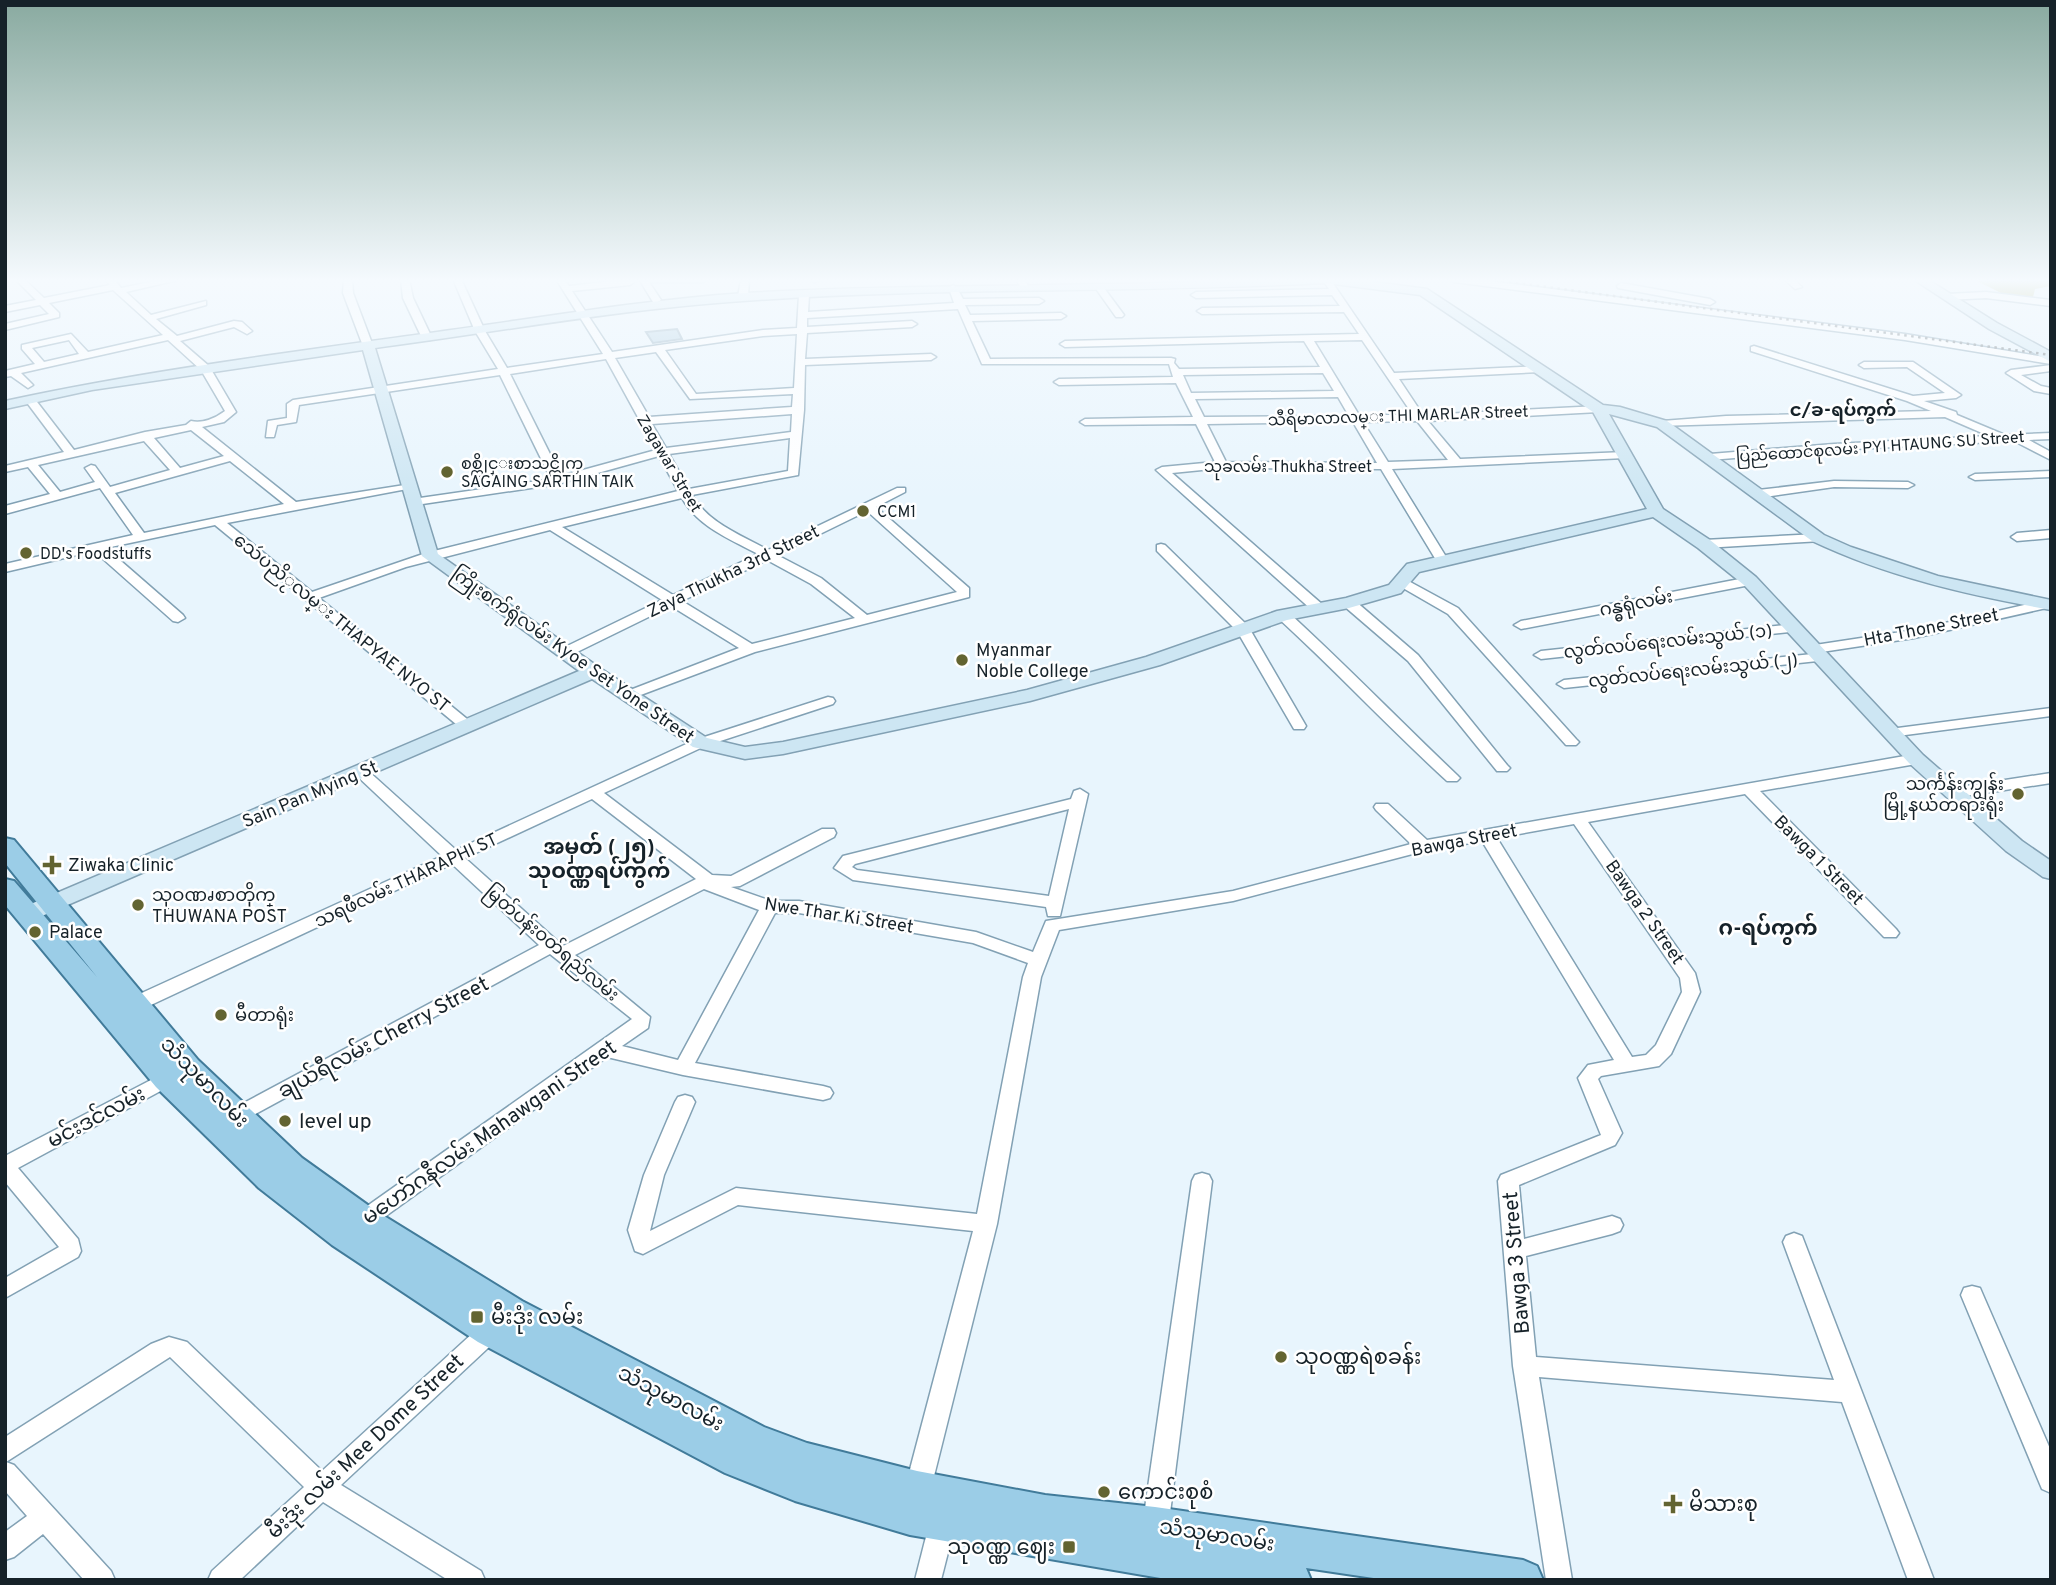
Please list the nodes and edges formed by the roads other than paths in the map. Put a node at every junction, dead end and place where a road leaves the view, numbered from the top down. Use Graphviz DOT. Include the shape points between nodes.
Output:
graph roads {
  1 [pos="30,353"];
  2 [pos="84,353"];
  3 [pos="103,353"];
  4 [pos="190,353"];
  5 [pos="317,353"];
  6 [pos="371,353"];
  7 [pos="493,353"];
  8 [pos="615,353"];
  9 [pos="662,353"];
  10 [pos="801,353"];
  11 [pos="982,353"];
  12 [pos="1168,353"];
  13 [pos="1316,353"];
  14 [pos="1374,353"];
  15 [pos="1516,353"];
  16 [pos="1767,353"];
  17 [pos="2009,353"];
  18 [pos="608,354"];
  19 [pos="86,356"];
  20 [pos="931,357"];
  21 [pos="2051,359"];
  22 [pos="1171,361"];
  23 [pos="801,362"];
  24 [pos="1864,365"];
  25 [pos="42,366"];
  26 [pos="205,368"];
  27 [pos="2051,368"];
  28 [pos="1540,369"];
  29 [pos="503,370"];
  30 [pos="1326,370"];
  31 [pos="9,373"];
  32 [pos="1179,376"];
  33 [pos="1391,376"];
  34 [pos="1059,382"];
  35 [pos="380,389"];
  36 [pos="800,391"];
  37 [pos="2051,391"];
  38 [pos="29,393"];
  39 [pos="1341,394"];
  40 [pos="1187,396"];
  41 [pos="1911,398"];
  42 [pos="5,405"];
  43 [pos="1599,408"];
  44 [pos="799,410"];
  45 [pos="1952,414"];
  46 [pos="1356,418"];
  47 [pos="1420,418"];
  48 [pos="1198,420"];
  49 [pos="644,421"];
  50 [pos="1085,422"];
  51 [pos="191,424"];
  52 [pos="1662,424"];
  53 [pos="797,434"];
  54 [pos="145,435"];
  55 [pos="270,435"];
  56 [pos="2051,436"];
  57 [pos="2011,438"];
  58 [pos="661,452"];
  59 [pos="70,453"];
  60 [pos="1625,454"];
  61 [pos="232,457"];
  62 [pos="1710,457"];
  63 [pos="2051,457"];
  64 [pos="30,463"];
  65 [pos="1456,463"];
  66 [pos="1222,465"];
  67 [pos="1385,466"];
  68 [pos="91,468"];
  69 [pos="5,469"];
  70 [pos="178,472"];
  71 [pos="2051,474"];
  72 [pos="1975,477"];
  73 [pos="558,481"];
  74 [pos="1908,485"];
  75 [pos="104,487"];
  76 [pos="901,490"];
  77 [pos="686,493"];
  78 [pos="1758,494"];
  79 [pos="410,495"];
  80 [pos="58,496"];
  81 [pos="292,505"];
  82 [pos="869,506"];
  83 [pos="5,510"];
  84 [pos="1656,512"];
  85 [pos="216,520"];
  86 [pos="553,527"];
  87 [pos="2051,534"];
  88 [pos="139,535"];
  89 [pos="2017,537"];
  90 [pos="1818,538"];
  91 [pos="1704,544"];
  92 [pos="96,546"];
  93 [pos="1161,548"];
  94 [pos="765,555"];
  95 [pos="430,556"];
  96 [pos="1442,560"];
  97 [pos="5,568"];
  98 [pos="1750,581"];
  99 [pos="1401,582"];
  100 [pos="310,597"];
  101 [pos="671,601"];
  102 [pos="1349,603"];
  103 [pos="2048,605"];
  104 [pos="1318,608"];
  105 [pos="1283,615"];
  106 [pos="178,618"];
  107 [pos="864,618"];
  108 [pos="1521,625"];
  109 [pos="1794,628"];
  110 [pos="1243,629"];
  111 [pos="750,649"];
  112 [pos="566,652"];
  113 [pos="1819,653"];
  114 [pos="1541,655"];
  115 [pos="593,672"];
  116 [pos="1564,684"];
  117 [pos="630,695"];
  118 [pos="828,701"];
  119 [pos="2051,712"];
  120 [pos="467,726"];
  121 [pos="1299,726"];
  122 [pos="1890,733"];
  123 [pos="1571,742"];
  124 [pos="700,743"];
  125 [pos="1916,758"];
  126 [pos="1502,768"];
  127 [pos="361,772"];
  128 [pos="1452,778"];
  129 [pos="2051,778"];
  130 [pos="1748,788"];
  131 [pos="594,793"];
  132 [pos="1953,793"];
  133 [pos="1381,807"];
  134 [pos="1578,819"];
  135 [pos="828,833"];
  136 [pos="1487,835"];
  137 [pos="5,846"];
  138 [pos="1423,846"];
  139 [pos="454,857"];
  140 [pos="2051,872"];
  141 [pos="705,881"];
  142 [pos="5,887"];
  143 [pos="1056,903"];
  144 [pos="769,907"];
  145 [pos="39,909"];
  146 [pos="1052,925"];
  147 [pos="1890,933"];
  148 [pos="556,950"];
  149 [pos="1038,960"];
  150 [pos="122,1010"];
  151 [pos="635,1029"];
  152 [pos="604,1049"];
  153 [pos="1628,1065"];
  154 [pos="683,1068"];
  155 [pos="177,1073"];
  156 [pos="823,1093"];
  157 [pos="685,1102"];
  158 [pos="225,1122"];
  159 [pos="5,1167"];
  160 [pos="1202,1181"];
  161 [pos="986,1224"];
  162 [pos="1612,1225"];
  163 [pos="354,1227"];
  164 [pos="1794,1242"];
  165 [pos="1514,1250"];
  166 [pos="5,1289"];
  167 [pos="1972,1295"];
  168 [pos="500,1321"];
  169 [pos="1525,1366"];
  170 [pos="1852,1392"];
  171 [pos="5,1451"];
  172 [pos="5,1473"];
  173 [pos="2051,1481"];
  174 [pos="320,1486"];
  175 [pos="930,1505"];
  176 [pos="44,1518"];
  177 [pos="1153,1541"];
  178 [pos="5,1548"];
  179 [pos="465,1578"];
  180 [pos="102,1580"];
  181 [pos="221,1580"];
  182 [pos="928,1580"];
  183 [pos="1291,1580"];
  184 [pos="1523,1580"];
  185 [pos="1559,1580"];
  186 [pos="1921,1580"];
  1 -- 25 [label="street"];
  2 -- 19 [label="street"];
  3 -- 19 [label="street"];
  4 -- 26 [label="street"];
  5 -- 26 [label="street"];
  6 -- 35 [label="street"];
  7 -- 29 [label="street"];
  8 -- 18 [label="street"];
  9 -- 36 [label="street" via="694,397"];
  10 -- 23 [label="street"];
  11 -- 22 [label="street" via="986,362"];
  12 -- 22 [label="street"];
  13 -- 30 [label="street"];
  14 -- 33 [label="street"];
  15 -- 28 [label="street"];
  16 -- 41 [label="street"];
  17 -- 21 [label="street"];
  18 -- 29 [label="street"];
  18 -- 49 [label="street, Zagawar Street"];
  19 -- 25 [label="street"];
  20 -- 23 [label="street"];
  22 -- 32 [label="street"];
  23 -- 36 [label="street"];
  24 -- 41 [label="street" via="1909,364 1956,395"];
  25 -- 31 [label="street"];
  26 -- 38 [label="street"];
  26 -- 51 [label="street" via="231,412"];
  27 -- 37 [label="street" via="2011,373 2038,389"];
  28 -- 33 [label="street"];
  28 -- 43 [label="street"];
  29 -- 35 [label="street"];
  29 -- 73 [label="street"];
  30 -- 32 [label="street"];
  30 -- 39 [label="street"];
  31 -- 38 [label="street"];
  32 -- 34 [label="street"];
  32 -- 40 [label="street"];
  33 -- 47 [label="street"];
  35 -- 55 [label="street" via="293,403 292,420 272,423"];
  35 -- 79 [label="street"];
  36 -- 44 [label="street"];
  38 -- 42 [label="street"];
  38 -- 59 [label="street"];
  39 -- 40 [label="street"];
  39 -- 46 [label="street"];
  40 -- 48 [label="street"];
  41 -- 45 [label="street"];
  43 -- 47 [label="street, သီရိမာလာလမ္း THI MARLAR Street"];
  43 -- 52 [label="street"];
  43 -- 60 [label="street"];
  44 -- 49 [label="street"];
  44 -- 53 [label="street"];
  45 -- 52 [label="street"];
  45 -- 57 [label="street"];
  46 -- 47 [label="street, သီရိမာလာလမ္း THI MARLAR Street"];
  46 -- 48 [label="street, သီရိမာလာလမ္း THI MARLAR Street"];
  46 -- 67 [label="street"];
  47 -- 65 [label="street"];
  48 -- 50 [label="street, သီရိမာလာလမ္း THI MARLAR Street"];
  48 -- 66 [label="street"];
  49 -- 58 [label="street, Zagawar Street"];
  51 -- 54 [label="street"];
  51 -- 61 [label="street"];
  52 -- 62 [label="street"];
  53 -- 58 [label="street"];
  53 -- 77 [label="street" via="794,474"];
  54 -- 59 [label="street"];
  54 -- 70 [label="street"];
  56 -- 57 [label="street, ပြည်ထောင်စုလမ်း PYI HTAUNG SU Street"];
  57 -- 62 [label="street, ပြည်ထောင်စုလမ်း PYI HTAUNG SU Street"];
  57 -- 63 [label="street"];
  58 -- 73 [label="street"];
  58 -- 77 [label="street, Zagawar Street"];
  59 -- 64 [label="street"];
  60 -- 65 [label="street, သုခလမ်း Thukha Street"];
  60 -- 84 [label="street"];
  61 -- 70 [label="street"];
  61 -- 81 [label="street"];
  62 -- 78 [label="street"];
  64 -- 69 [label="street"];
  64 -- 80 [label="street"];
  65 -- 67 [label="street, သုခလမ်း Thukha Street"];
  66 -- 67 [label="street, သုခလမ်း Thukha Street"];
  66 -- 104 [label="street, သုခလမ်း Thukha Street" via="1161,472"];
  67 -- 96 [label="street"];
  68 -- 75 [label="street"];
  70 -- 75 [label="street"];
  71 -- 72 [label="street"];
  73 -- 79 [label="street"];
  74 -- 78 [label="street" via="1834,484"];
  75 -- 80 [label="street"];
  75 -- 88 [label="street"];
  76 -- 82 [label="street, Zaya Thukha 3rd Street"];
  77 -- 86 [label="street"];
  77 -- 94 [label="street, Zagawar Street" via="694,509 713,525"];
  78 -- 90 [label="street"];
  79 -- 81 [label="street"];
  79 -- 95 [label="street"];
  80 -- 83 [label="street"];
  81 -- 85 [label="street"];
  82 -- 94 [label="street, Zaya Thukha 3rd Street"];
  82 -- 107 [label="street" via="964,591"];
  84 -- 91 [label="street"];
  84 -- 96 [label="street, ကြိုးစက်ရုံလမ်း Kyoe Set Yone Street"];
  85 -- 88 [label="street"];
  85 -- 100 [label="street, သေဴပညိႂလမ္း THAPYAE NYO ST"];
  86 -- 95 [label="street"];
  86 -- 101 [label="street"];
  87 -- 89 [label="street"];
  88 -- 92 [label="street"];
  90 -- 91 [label="street"];
  90 -- 103 [label="street" via="1897,570"];
  91 -- 98 [label="street"];
  92 -- 97 [label="street"];
  92 -- 106 [label="street"];
  93 -- 110 [label="street"];
  94 -- 101 [label="street, Zaya Thukha 3rd Street"];
  94 -- 107 [label="street, Zagawar Street" via="828,589"];
  95 -- 100 [label="street"];
  95 -- 112 [label="street, ကြိုးစက်ရုံလမ်း Kyoe Set Yone Street"];
  96 -- 99 [label="street, ကြိုးစက်ရုံလမ်း Kyoe Set Yone Street" via="1413,568"];
  98 -- 108 [label="street, ဂန္ဓရုံလမ်း"];
  98 -- 109 [label="street"];
  99 -- 102 [label="street, ကြိုးစက်ရုံလမ်း Kyoe Set Yone Street" via="1395,589"];
  99 -- 123 [label="street" via="1453,611"];
  100 -- 120 [label="street, သေဴပညိႂလမ္း THAPYAE NYO ST"];
  101 -- 111 [label="street"];
  101 -- 112 [label="street, Zaya Thukha 3rd Street"];
  102 -- 104 [label="street, ကြိုးစက်ရုံလမ်း Kyoe Set Yone Street"];
  102 -- 126 [label="street" via="1413,658"];
  103 -- 113 [label="street, Hta Thone Street"];
  104 -- 105 [label="street, ကြိုးစက်ရုံလမ်း Kyoe Set Yone Street"];
  105 -- 110 [label="street, ကြိုးစက်ရုံလမ်း Kyoe Set Yone Street"];
  105 -- 128 [label="street"];
  107 -- 111 [label="street"];
  109 -- 113 [label="street"];
  109 -- 114 [label="street, လွတ်လပ်ရေးလမ်းသွယ် (၁)"];
  110 -- 121 [label="street"];
  110 -- 124 [label="street, ကြိုးစက်ရုံလမ်း Kyoe Set Yone Street" via="1153,661 1030,695 810,742 745,753"];
  111 -- 117 [label="street"];
  112 -- 115 [label="street, ကြိုးစက်ရုံလမ်း Kyoe Set Yone Street"];
  113 -- 116 [label="street, လွတ်လပ်ရေးလမ်းသွယ် (၂)"];
  113 -- 122 [label="street"];
  115 -- 117 [label="street, ကြိုးစက်ရုံလမ်း Kyoe Set Yone Street"];
  115 -- 120 [label="street, Sain Pan Mying St"];
  117 -- 124 [label="street, ကြိုးစက်ရုံလမ်း Kyoe Set Yone Street"];
  118 -- 124 [label="street, သရဖီလမ်း THARAPHI ST"];
  119 -- 122 [label="street"];
  120 -- 127 [label="street, Sain Pan Mying St"];
  122 -- 125 [label="street"];
  124 -- 131 [label="street, သရဖီလမ်း THARAPHI ST"];
  125 -- 130 [label="street, Bawga Street"];
  125 -- 132 [label="street"];
  127 -- 139 [label="street, မြတ်ပန်းဝတ်ရည်လမ်း"];
  127 -- 145 [label="street, Sain Pan Mying St"];
  129 -- 132 [label="street"];
  130 -- 134 [label="street, Bawga Street"];
  130 -- 147 [label="street, Bawga 1 Street"];
  131 -- 139 [label="street, သရဖီလမ်း THARAPHI ST"];
  131 -- 141 [label="street, Nwe Thar Ki Street"];
  132 -- 140 [label="street"];
  133 -- 138 [label="street"];
  134 -- 136 [label="street, Bawga Street"];
  134 -- 153 [label="street, Bawga 2 Street" via="1689,977 1691,992 1664,1049 1652,1061"];
  135 -- 141 [label="street" via="734,882"];
  136 -- 138 [label="street, Bawga Street"];
  136 -- 153 [label="street"];
  137 -- 145 [label="main road, သံသုမာလမ်း"];
  138 -- 146 [label="street, Bawga Street" via="1233,896"];
  139 -- 148 [label="street, မြတ်ပန်းဝတ်ရည်လမ်း"];
  139 -- 150 [label="street, သရဖီလမ်း THARAPHI ST"];
  141 -- 144 [label="street, Nwe Thar Ki Street"];
  141 -- 148 [label="street, ချယ်ရီလမ်း Cherry Street"];
  142 -- 145 [label="main road, သံသုမာလမ်း"];
  143 -- 143 [label="street" via="1079,798 849,860 842,868 853,875"];
  143 -- 146 [label="street"];
  144 -- 149 [label="street, Nwe Thar Ki Street" via="799,907 976,938"];
  144 -- 154 [label="street"];
  145 -- 150 [label="main road, သံသုမာလမ်း"];
  146 -- 149 [label="street"];
  148 -- 151 [label="street, မြတ်ပန်းဝတ်ရည်လမ်း" via="641,1017"];
  148 -- 158 [label="street, ချယ်ရီလမ်း Cherry Street"];
  149 -- 161 [label="street"];
  150 -- 155 [label="main road, သံသုမာလမ်း"];
  151 -- 152 [label="street, မဟော်ဂနီလမ်း Mahawgani Street"];
  152 -- 154 [label="street"];
  152 -- 163 [label="street, မဟော်ဂနီလမ်း Mahawgani Street"];
  153 -- 165 [label="street, Bawga 3 Street" via="1595,1070 1588,1079 1612,1133 1608,1140 1508,1181"];
  154 -- 156 [label="street"];
  155 -- 158 [label="main road, သံသုမာလမ်း"];
  155 -- 159 [label="street, မင်းဒင်လမ်း"];
  157 -- 161 [label="street" via="654,1175 639,1230 643,1245 736,1196"];
  158 -- 163 [label="main road, သံသုမာလမ်း" via="291,1167"];
  159 -- 166 [label="street" via="70,1245 70,1251"];
  160 -- 177 [label="street"];
  161 -- 175 [label="street"];
  162 -- 165 [label="street"];
  163 -- 168 [label="main road, သံသုမာလမ်း"];
  164 -- 170 [label="street"];
  165 -- 169 [label="street, Bawga 3 Street"];
  167 -- 173 [label="street"];
  168 -- 174 [label="street, မီးဒုံး လမ်း Mee Dome Street"];
  168 -- 175 [label="main road, သံသုမာလမ်း" via="751,1439"];
  169 -- 170 [label="street"];
  169 -- 185 [label="street, Bawga 3 Street"];
  170 -- 186 [label="street"];
  171 -- 174 [label="street" via="169,1347 179,1349"];
  172 -- 176 [label="street"];
  174 -- 179 [label="street"];
  174 -- 181 [label="street, မီးဒုံး လမ်း Mee Dome Street"];
  175 -- 177 [label="main road, သံသုမာလမ်း" via="1045,1514"];
  175 -- 182 [label="street"];
  176 -- 178 [label="street"];
  176 -- 180 [label="street"];
  177 -- 183 [label="main road, သံသုမာလမ်း"];
  177 -- 184 [label="main road, သံသုမာလမ်း"];
}
